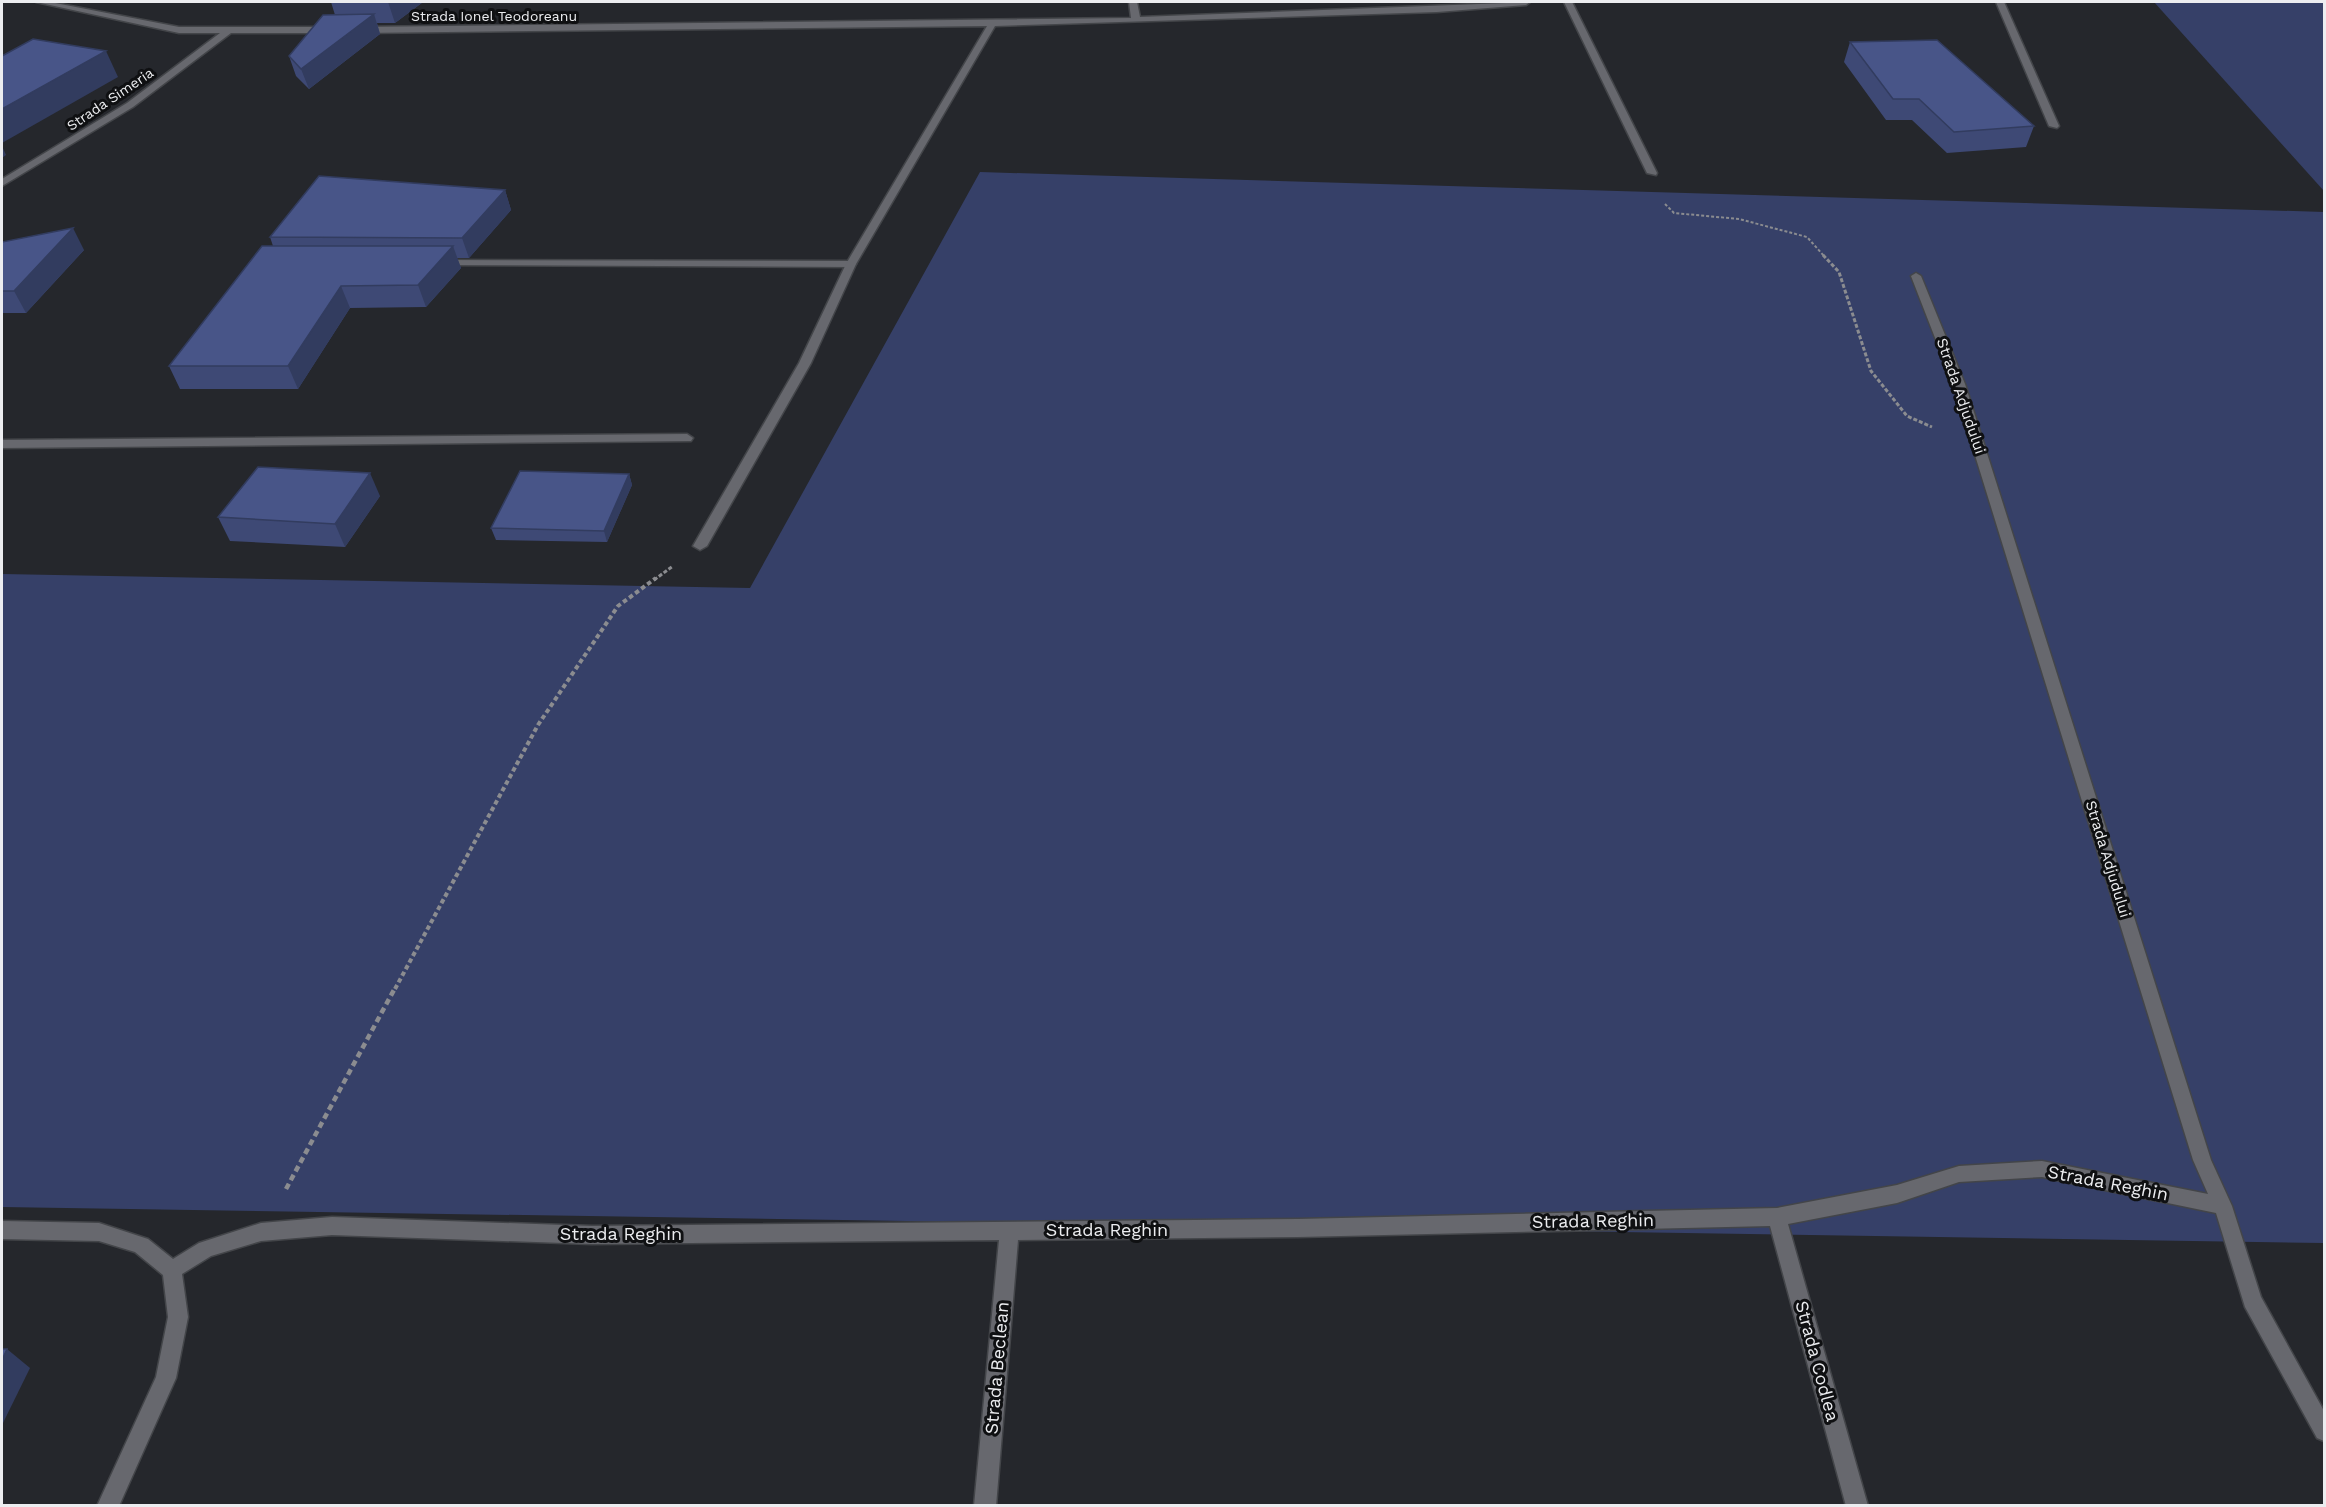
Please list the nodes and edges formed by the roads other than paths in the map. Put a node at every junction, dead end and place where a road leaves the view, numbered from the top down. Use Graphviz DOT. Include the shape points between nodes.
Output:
graph roads {
  1 [pos="40,2"];
  2 [pos="1133,2"];
  3 [pos="1526,2"];
  4 [pos="1568,2"];
  5 [pos="2000,2"];
  6 [pos="1136,20"];
  7 [pos="992,24"];
  8 [pos="229,30"];
  9 [pos="2054,126"];
  10 [pos="1652,173"];
  11 [pos="2,183"];
  12 [pos="432,263"];
  13 [pos="851,264"];
  14 [pos="1916,276"];
  15 [pos="687,438"];
  16 [pos="2,444"];
  17 [pos="700,546"];
  18 [pos="2223,1206"];
  19 [pos="1777,1217"];
  20 [pos="2,1230"];
  21 [pos="1009,1230"];
  22 [pos="172,1270"];
  23 [pos="2325,1431"];
  24 [pos="108,1506"];
  25 [pos="985,1506"];
  26 [pos="1857,1506"];
  1 -- 8 [label="street, Strada Ionel Teodoreanu" via="180,30"];
  2 -- 6 [label="street"];
  3 -- 6 [label="street, Strada Ionel Teodoreanu"];
  4 -- 10 [label="street"];
  5 -- 9 [label="street"];
  6 -- 7 [label="street, Strada Ionel Teodoreanu"];
  7 -- 8 [label="street, Strada Ionel Teodoreanu"];
  7 -- 13 [label="street"];
  8 -- 11 [label="street, Strada Simeria" via="130,105"];
  12 -- 13 [label="street"];
  13 -- 17 [label="street" via="805,363"];
  14 -- 18 [label="street, Strada Adjudului" via="1959,384 2202,1160"];
  15 -- 16 [label="street"];
  18 -- 19 [label="street, Strada Reghin" via="2043,1169 1959,1174 1897,1194"];
  18 -- 23 [label="street, Strada Adjudului" via="2252,1300"];
  19 -- 21 [label="street, Strada Reghin"];
  19 -- 26 [label="street, Strada Codlea"];
  20 -- 22 [label="street" via="99,1232 141,1245"];
  21 -- 22 [label="street, Strada Reghin" via="592,1235 332,1226 261,1232 206,1249"];
  21 -- 25 [label="street, Strada Beclean"];
  22 -- 24 [label="street" via="178,1317 166,1378"];
}
